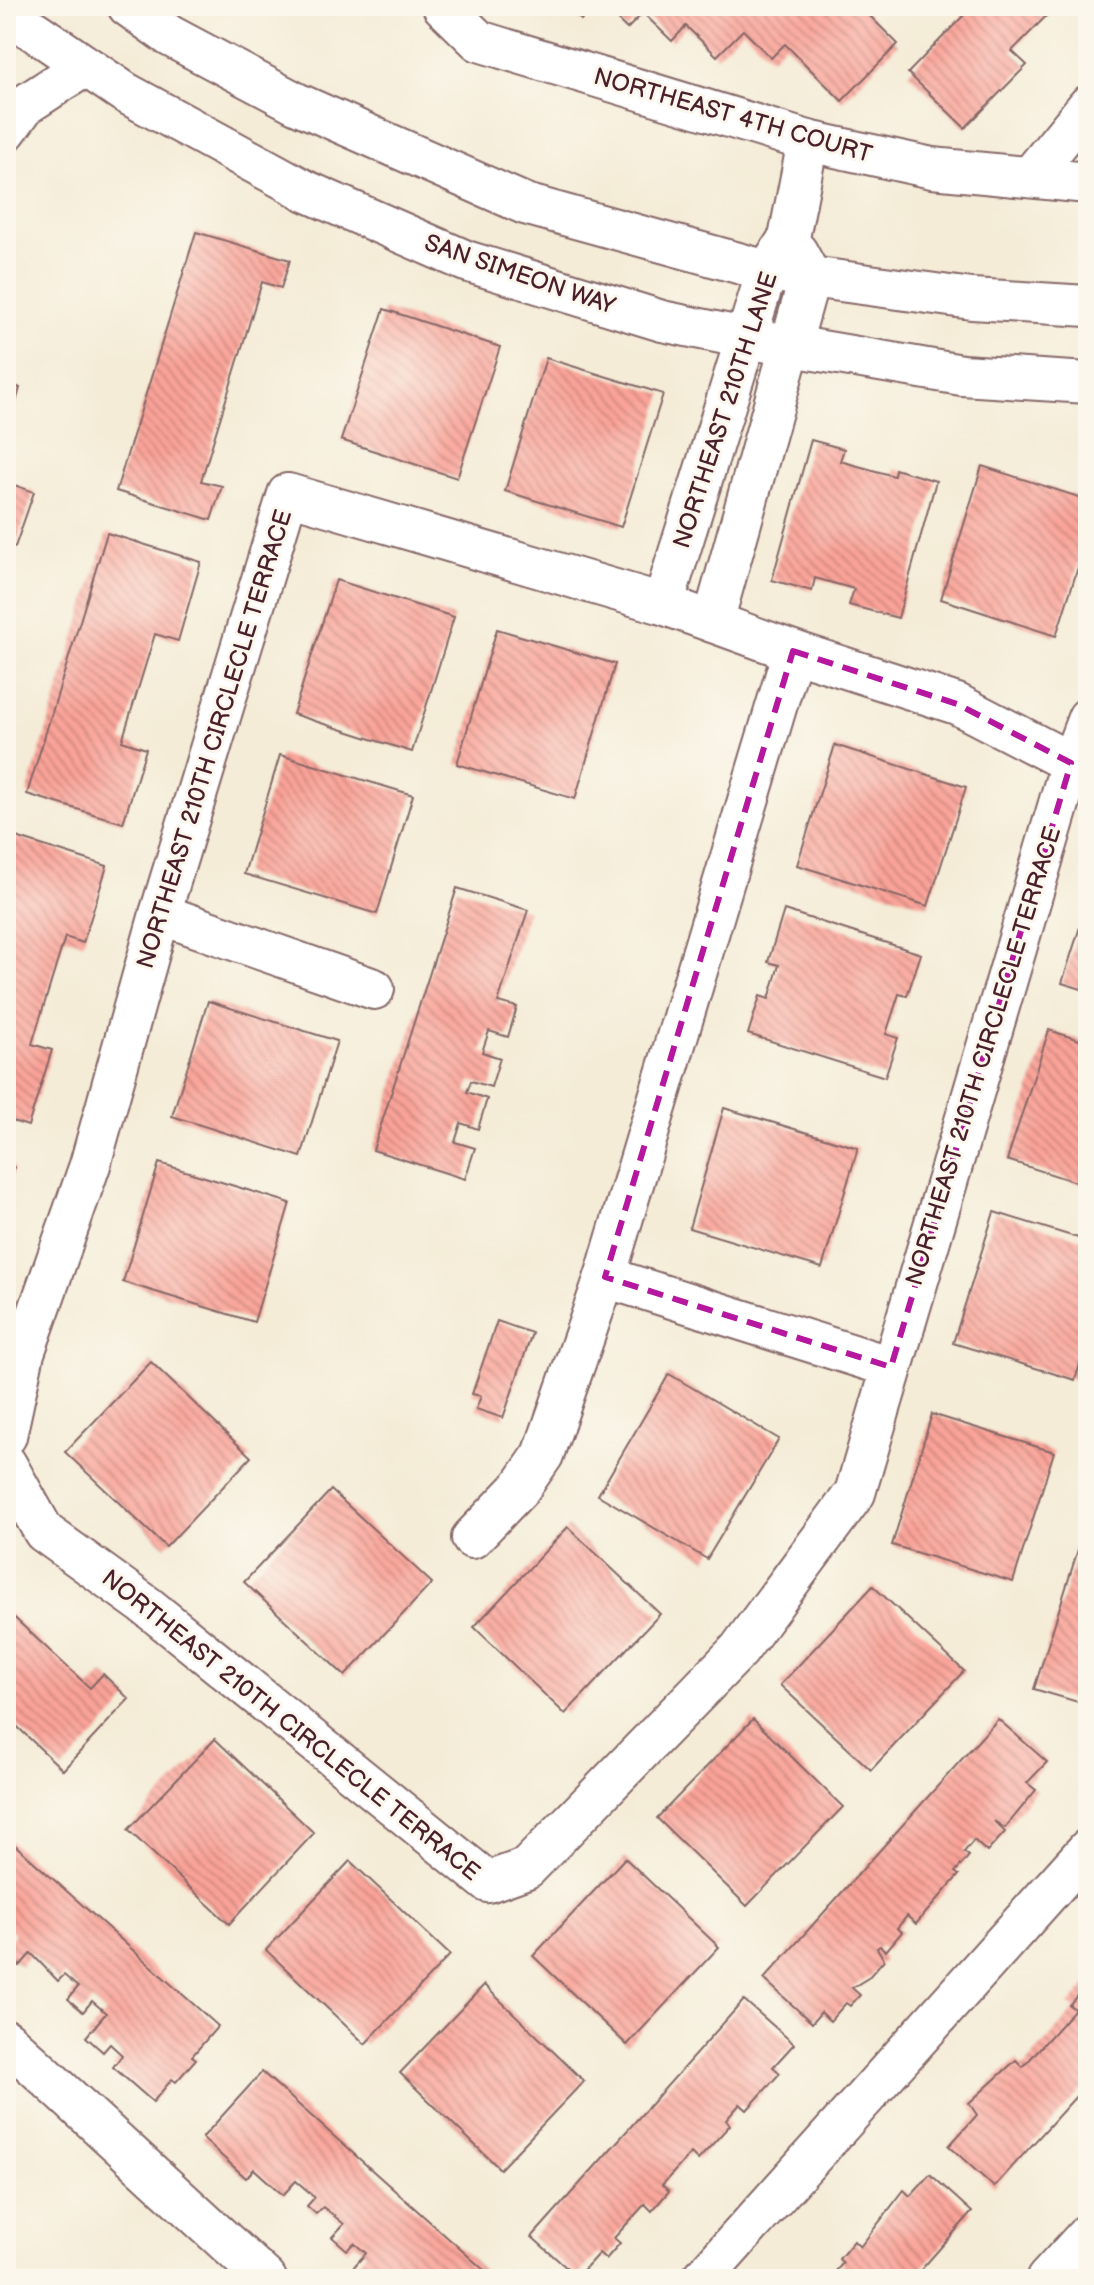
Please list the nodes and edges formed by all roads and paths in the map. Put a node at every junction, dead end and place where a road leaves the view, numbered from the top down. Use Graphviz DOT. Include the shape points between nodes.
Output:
graph roads {
  1 [pos="128,6"];
  2 [pos="443,6"];
  3 [pos="23,17"];
  4 [pos="85,66"];
  5 [pos="1088,106"];
  6 [pos="16,118"];
  7 [pos="808,141"];
  8 [pos="1030,177"];
  9 [pos="1088,183"];
  10 [pos="789,238"];
  11 [pos="767,271"];
  12 [pos="810,276"];
  13 [pos="1088,306"];
  14 [pos="745,338"];
  15 [pos="793,346"];
  16 [pos="1088,383"];
  17 [pos="663,604"];
  18 [pos="713,622"];
  19 [pos="793,651"];
  20 [pos="1088,718"];
  21 [pos="1071,763"];
  22 [pos="160,914"];
  23 [pos="374,989"];
  24 [pos="605,1277"];
  25 [pos="891,1367"];
  26 [pos="6,1436"];
  27 [pos="6,1464"];
  28 [pos="472,1538"];
  29 [pos="1088,1849"];
  30 [pos="6,2040"];
  31 [pos="1088,2234"];
  32 [pos="266,2279"];
  33 [pos="702,2279"];
  34 [pos="1047,2279"];
  1 -- 11 [label="street" via="170,36 296,103 525,204"];
  2 -- 7 [label="street, NORTHEAST 4TH COURT" via="479,41"];
  3 -- 4 [label="street, SAN SIMEON WAY"];
  3 -- 6 [label="street"];
  4 -- 6 [label="street"];
  4 -- 14 [label="street, SAN SIMEON WAY" via="306,191 466,261 662,321"];
  5 -- 8 [label="street"];
  7 -- 8 [label="street, NORTHEAST 4TH COURT" via="932,168"];
  7 -- 10 [label="street"];
  8 -- 9 [label="street, NORTHEAST 4TH COURT"];
  10 -- 11 [label="street, NORTHEAST 210TH LANE"];
  10 -- 12 [label="street, NORTHEAST 210TH LANE"];
  11 -- 12 [label="street"];
  11 -- 14 [label="street, NORTHEAST 210TH LANE"];
  12 -- 13 [label="street" via="972,299"];
  12 -- 15 [label="street, NORTHEAST 210TH LANE"];
  14 -- 15 [label="street, SAN SIMEON WAY"];
  14 -- 17 [label="street, NORTHEAST 210TH LANE"];
  15 -- 16 [label="street, SAN SIMEON WAY" via="962,375"];
  15 -- 18 [label="street, NORTHEAST 210TH LANE"];
  17 -- 18 [label="street, NORTHEAST 210TH CIRCLECLE TERRACE"];
  17 -- 22 [label="street, NORTHEAST 210TH CIRCLECLE TERRACE" via="288,494"];
  18 -- 19 [label="street, NORTHEAST 210TH CIRCLECLE TERRACE"];
  19 -- 21 [label="street, NORTHEAST 210TH CIRCLECLE TERRACE" via="957,704"];
  19 -- 24 [label="street"];
  20 -- 21 [label="street"];
  21 -- 25 [label="street, NORTHEAST 210TH CIRCLECLE TERRACE"];
  22 -- 23 [label="street"];
  22 -- 26 [label="street, NORTHEAST 210TH CIRCLECLE TERRACE" via="90,1165 24,1353"];
  24 -- 25 [label="street"];
  24 -- 28 [label="street" via="543,1455"];
  25 -- 27 [label="street, NORTHEAST 210TH CIRCLECLE TERRACE" via="855,1493 739,1650 527,1868 488,1882 148,1607 44,1532"];
  29 -- 33 [label="street"];
  30 -- 32 [label="street"];
  31 -- 34 [label="street"];
}
